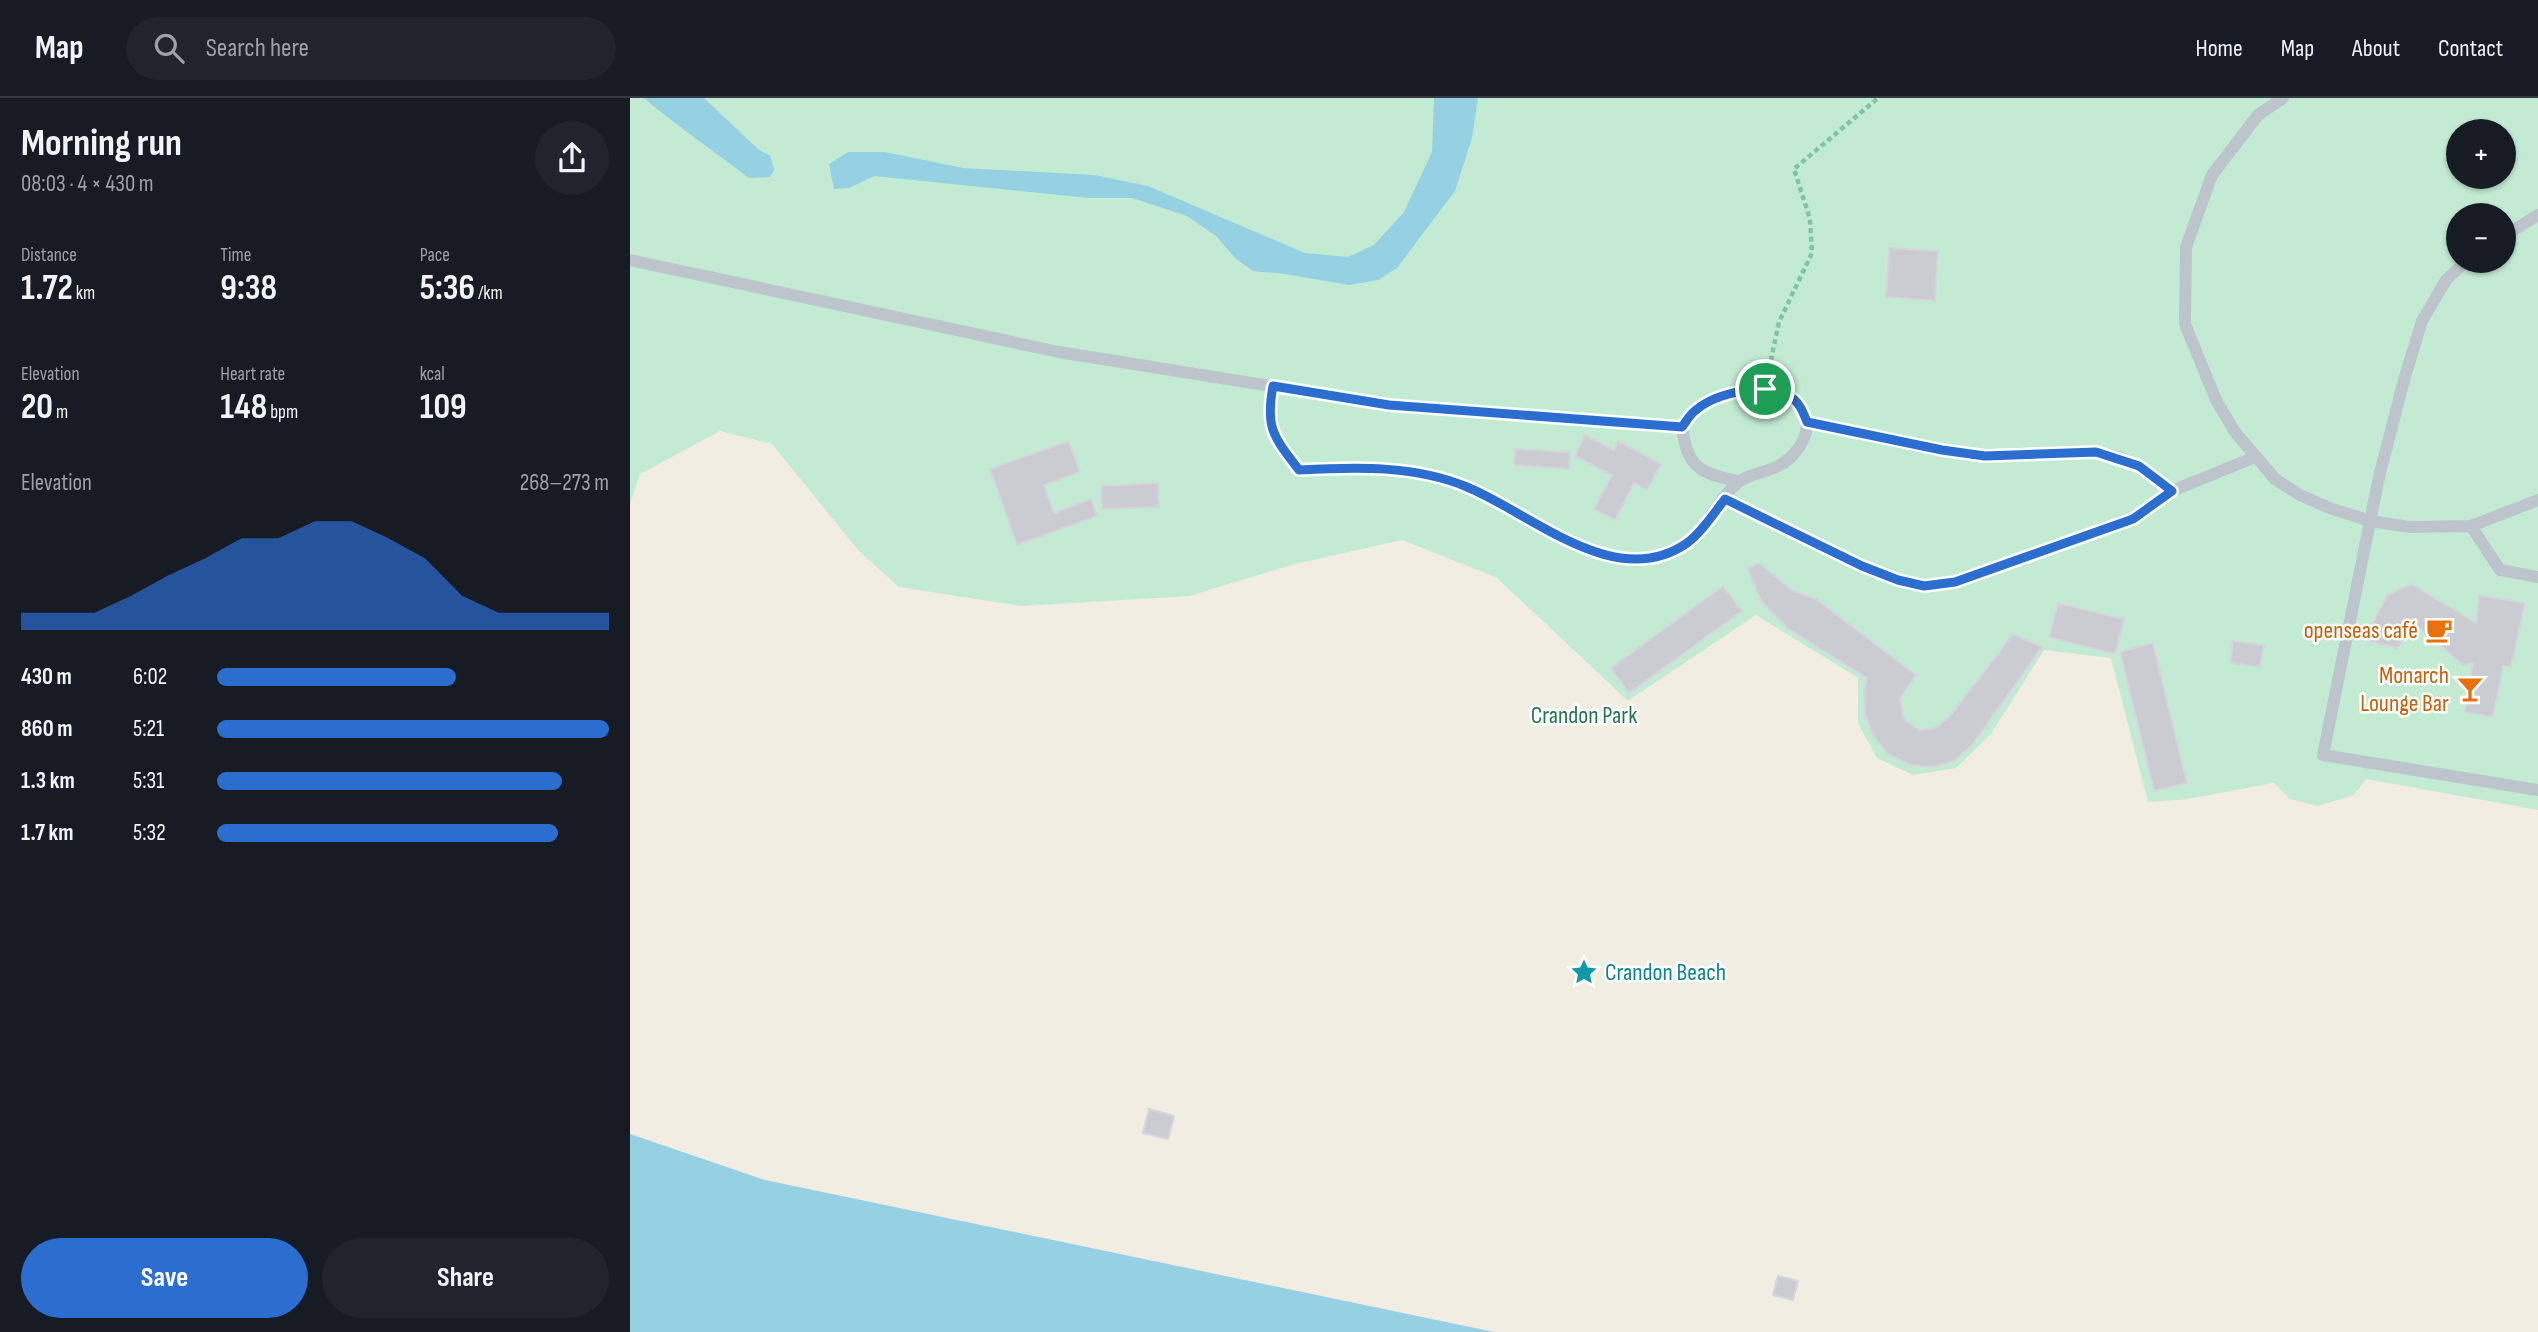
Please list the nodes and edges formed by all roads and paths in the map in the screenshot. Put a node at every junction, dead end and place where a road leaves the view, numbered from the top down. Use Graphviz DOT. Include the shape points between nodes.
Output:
graph roads {
  1 [pos="1878,98"];
  2 [pos="2283,98"];
  3 [pos="2538,215"];
  4 [pos="2516,229"];
  5 [pos="630,260"];
  6 [pos="2453,273"];
  7 [pos="1273,386"];
  8 [pos="1765,389"];
  9 [pos="1807,422"];
  10 [pos="1682,427"];
  11 [pos="2255,457"];
  12 [pos="1738,481"];
  13 [pos="2172,491"];
  14 [pos="1725,499"];
  15 [pos="2538,500"];
  16 [pos="2371,521"];
  17 [pos="2471,526"];
  18 [pos="2538,577"];
  19 [pos="2538,790"];
  1 -- 8 [label="path" via="1794,169 1810,219 1812,253 1779,322"];
  2 -- 11 [label="lane" via="2258,115 2212,175 2186,247 2185,324 2216,400"];
  3 -- 4 [label="lane"];
  5 -- 7 [label="lane" via="1059,352"];
  6 -- 16 [label="lane" via="2421,321"];
  7 -- 10 [label="lane" via="1389,405"];
  7 -- 14 [label="lane" via="1269,411 1274,438 1299,470 1349,468 1425,475 1467,487 1606,556 1640,559 1663,555 1687,543"];
  8 -- 9 [label="lane" via="1791,396"];
  8 -- 10 [label="lane" via="1742,390 1717,399 1696,410"];
  9 -- 12 [label="lane" via="1806,436 1778,468"];
  9 -- 13 [label="lane" via="1985,456 2096,452 2139,466"];
  10 -- 12 [label="lane" via="1684,446 1707,475"];
  11 -- 13 [label="lane"];
  11 -- 16 [label="lane" via="2274,479 2300,495"];
  12 -- 14 [label="lane"];
  13 -- 14 [label="lane" via="2133,519 1955,582 1924,586 1862,566"];
  15 -- 17 [label="lane"];
  16 -- 17 [label="lane" via="2409,527"];
  16 -- 19 [label="lane" via="2323,755"];
  17 -- 18 [label="lane" via="2500,570"];
}
